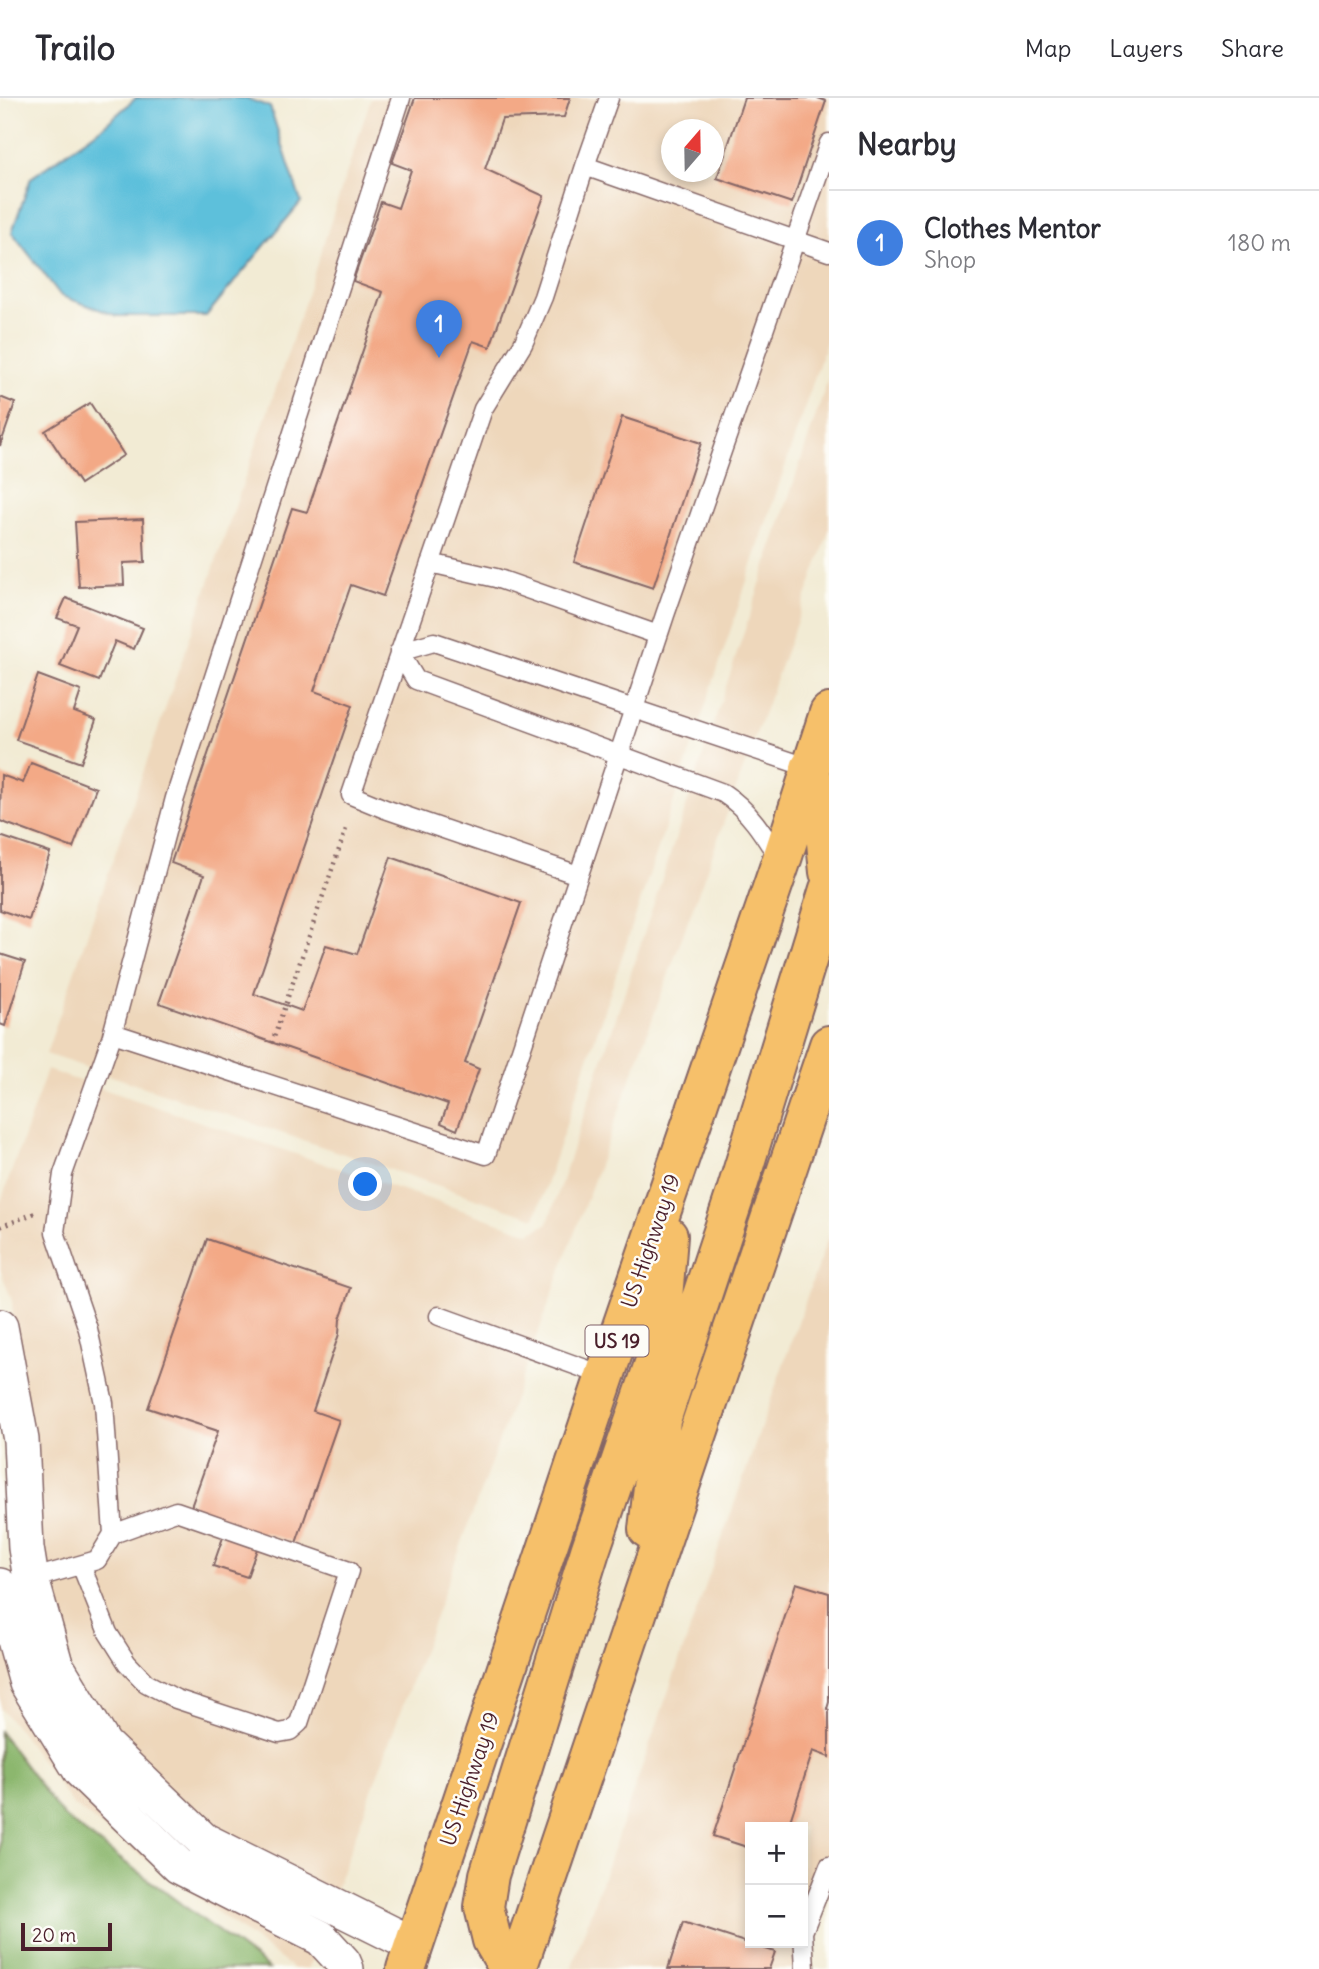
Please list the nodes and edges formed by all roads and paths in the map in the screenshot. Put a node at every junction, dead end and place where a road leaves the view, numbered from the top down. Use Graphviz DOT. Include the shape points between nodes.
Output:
graph roads {
  1 [pos="401,98"];
  2 [pos="609,98"];
  3 [pos="829,144"];
  4 [pos="584,166"];
  5 [pos="796,240"];
  6 [pos="829,252"];
  7 [pos="430,563"];
  8 [pos="658,635"];
  9 [pos="399,652"];
  10 [pos="635,708"];
  11 [pos="829,713"];
  12 [pos="619,754"];
  13 [pos="810,768"];
  14 [pos="346,829"];
  15 [pos="781,862"];
  16 [pos="829,872"];
  17 [pos="579,875"];
  18 [pos="829,889"];
  19 [pos="112,1035"];
  20 [pos="272,1042"];
  21 [pos="829,1045"];
  22 [pos="673,1178"];
  23 [pos="59,1203"];
  24 [pos="0,1227"];
  25 [pos="439,1316"];
  26 [pos="0,1327"];
  27 [pos="605,1376"];
  28 [pos="113,1534"];
  29 [pos="81,1565"];
  30 [pos="16,1582"];
  31 [pos="640,1604"];
  32 [pos="829,1866"];
  33 [pos="416,1961"];
  34 [pos="346,1969"];
  35 [pos="509,1969"];
  36 [pos="517,1969"];
  37 [pos="805,1969"];
  1 -- 19 [label="lane" via="175,797"];
  2 -- 4 [label="lane"];
  3 -- 5 [label="lane"];
  4 -- 5 [label="lane"];
  4 -- 7 [label="lane" via="543,297 523,344 483,409"];
  5 -- 6 [label="lane"];
  5 -- 8 [label="lane"];
  7 -- 8 [label="lane" via="496,578"];
  7 -- 9 [label="lane"];
  8 -- 10 [label="lane"];
  9 -- 10 [label="lane" via="435,642"];
  9 -- 12 [label="lane" via="416,680"];
  9 -- 17 [label="lane" via="351,795"];
  10 -- 12 [label="lane"];
  10 -- 13 [label="lane"];
  11 -- 13 [label="highway, US Highway 19 / US 19"];
  12 -- 15 [label="lane" via="739,803"];
  12 -- 17 [label="lane"];
  13 -- 15 [label="highway, US Highway 19 / US 19"];
  13 -- 16 [label="highway"];
  14 -- 20 [label="path"];
  15 -- 22 [label="highway, US Highway 19 / US 19"];
  17 -- 19 [label="lane" via="486,1155"];
  18 -- 31 [label="highway" via="661,1420"];
  19 -- 23 [label="lane" via="63,1174"];
  21 -- 31 [label="highway"];
  22 -- 27 [label="highway, US Highway 19 / US 19"];
  22 -- 35 [label="highway" via="659,1349 590,1551 489,1875 484,1907 492,1940"];
  23 -- 24 [label="path"];
  23 -- 28 [label="lane" via="55,1233 88,1329 104,1403"];
  25 -- 27 [label="lane"];
  26 -- 30 [label="street" via="21,1440 26,1548"];
  27 -- 33 [label="highway, US Highway 19 / US 19"];
  28 -- 29 [label="lane" via="97,1560"];
  28 -- 29 [label="lane" via="176,1511 349,1571 299,1723 279,1733 176,1699 146,1684 108,1633"];
  29 -- 30 [label="lane"];
  30 -- 33 [label="street" via="55,1664 104,1745 203,1840"];
  30 -- 34 [label="street" via="27,1682 81,1771 179,1866 321,1938"];
  31 -- 36 [label="highway"];
  32 -- 37 [label="lane" via="803,1933"];
}
